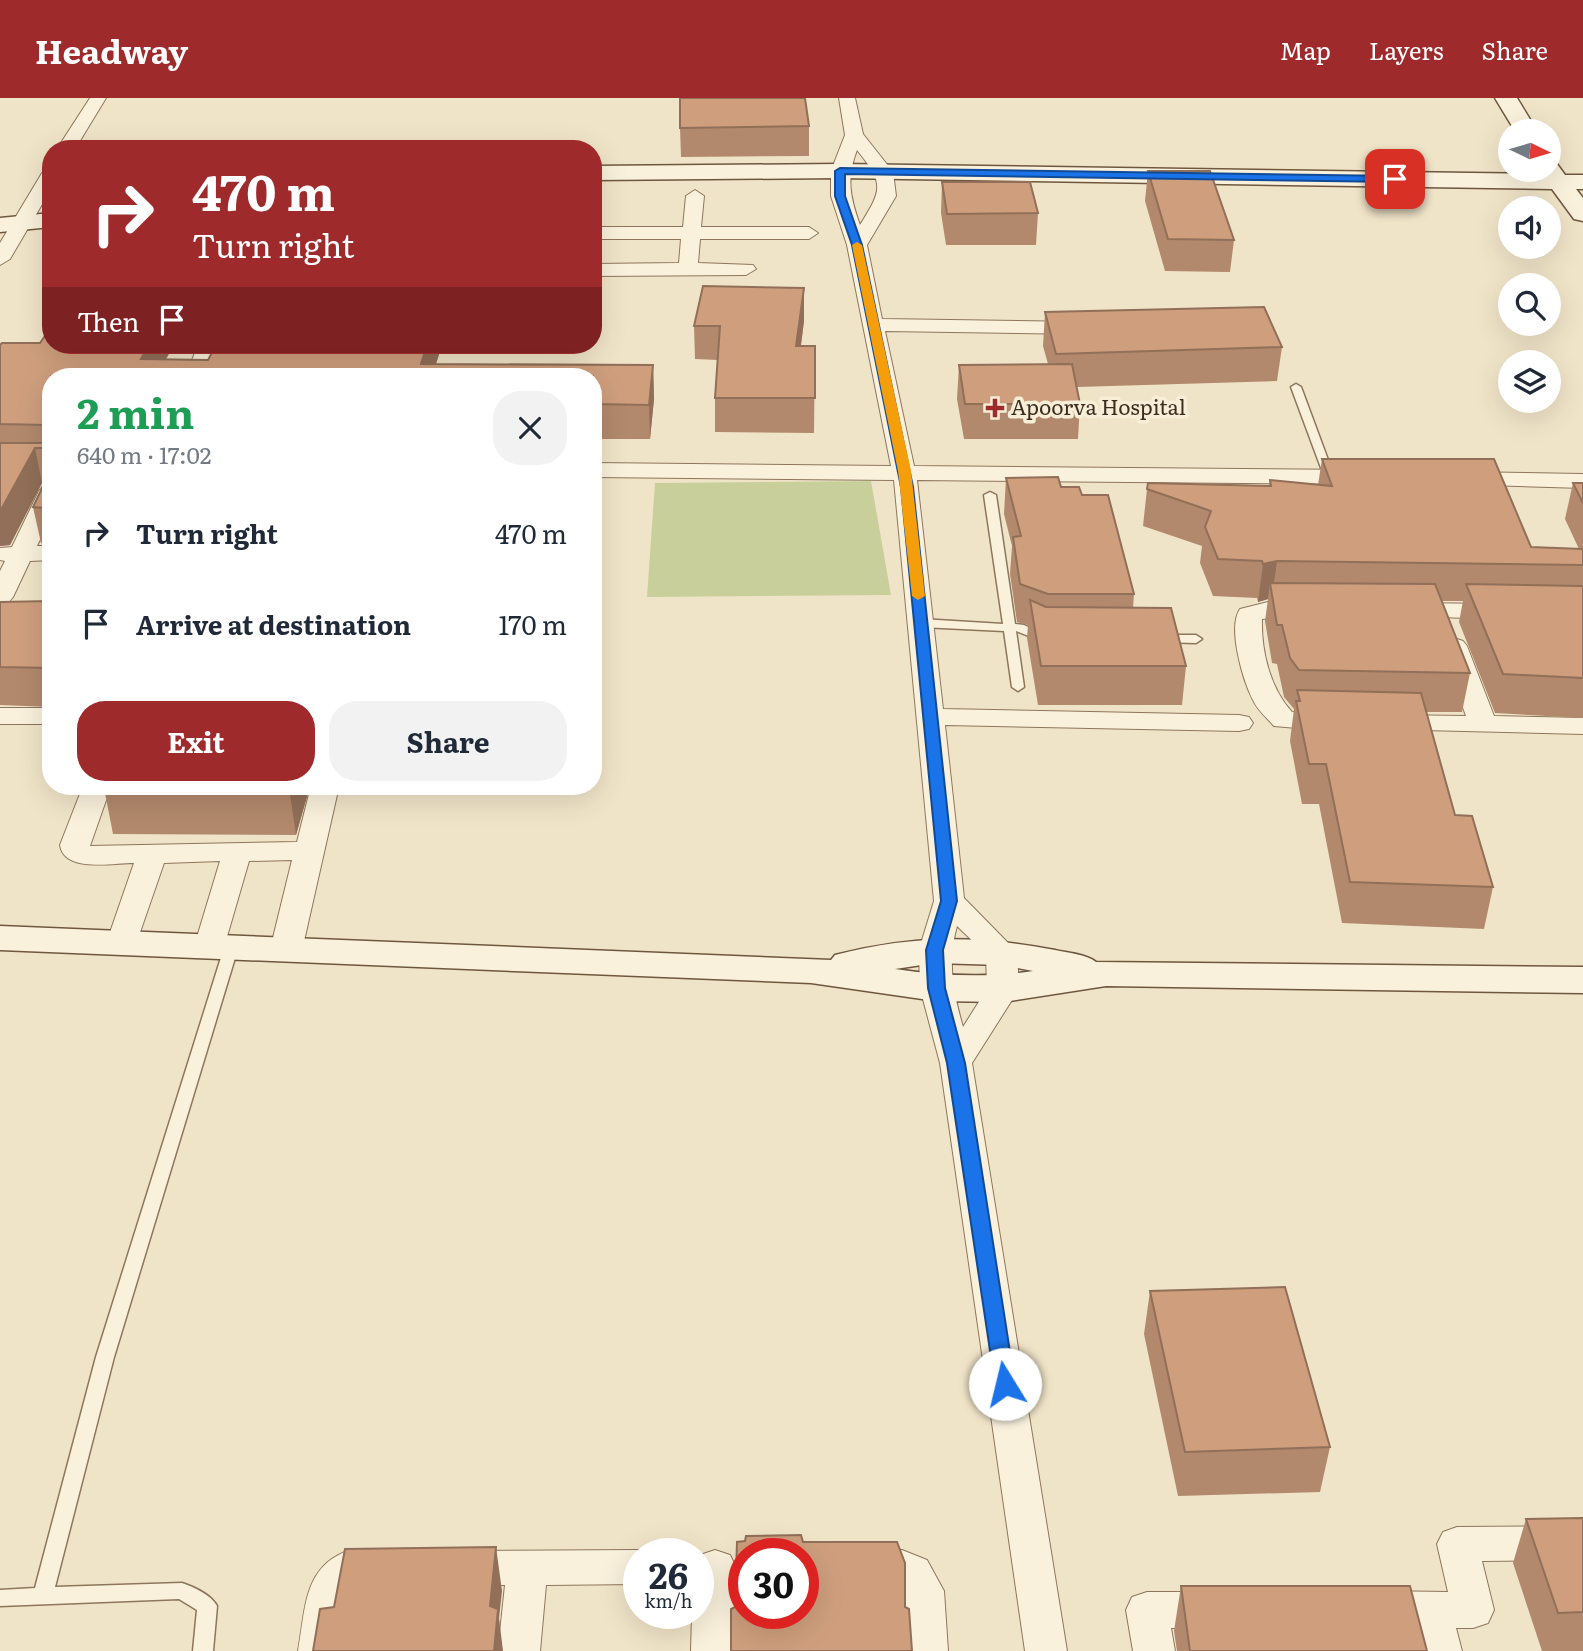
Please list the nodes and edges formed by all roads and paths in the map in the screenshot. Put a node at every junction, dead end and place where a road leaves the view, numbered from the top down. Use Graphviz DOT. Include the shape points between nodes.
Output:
graph roads {
  1 [pos="98,98"];
  2 [pos="847,98"];
  3 [pos="1506,98"];
  4 [pos="1519,119"];
  5 [pos="854,135"];
  6 [pos="72,140"];
  7 [pos="840,171"];
  8 [pos="884,172"];
  9 [pos="602,173"];
  10 [pos="42,185"];
  11 [pos="1571,191"];
  12 [pos="602,195"];
  13 [pos="695,196"];
  14 [pos="722,196"];
  15 [pos="814,196"];
  16 [pos="840,196"];
  17 [pos="887,196"];
  18 [pos="915,196"];
  19 [pos="999,197"];
  20 [pos="42,222"];
  21 [pos="8,231"];
  22 [pos="42,233"];
  23 [pos="602,233"];
  24 [pos="692,233"];
  25 [pos="808,233"];
  26 [pos="857,245"];
  27 [pos="0,259"];
  28 [pos="688,269"];
  29 [pos="602,270"];
  30 [pos="746,270"];
  31 [pos="1100,334"];
  32 [pos="876,335"];
  33 [pos="1296,387"];
  34 [pos="602,470"];
  35 [pos="905,471"];
  36 [pos="1330,477"];
  37 [pos="1383,478"];
  38 [pos="1436,478"];
  39 [pos="1583,481"];
  40 [pos="25,482"];
  41 [pos="42,482"];
  42 [pos="990,495"];
  43 [pos="42,505"];
  44 [pos="10,554"];
  45 [pos="42,554"];
  46 [pos="0,597"];
  47 [pos="1327,609"];
  48 [pos="1379,610"];
  49 [pos="1440,612"];
  50 [pos="1583,613"];
  51 [pos="921,623"];
  52 [pos="1008,628"];
  53 [pos="1057,638"];
  54 [pos="1154,639"];
  55 [pos="1196,639"];
  56 [pos="1018,687"];
  57 [pos="0,716"];
  58 [pos="42,716"];
  59 [pos="931,717"];
  60 [pos="1239,723"];
  61 [pos="1483,724"];
  62 [pos="1583,726"];
  63 [pos="94,795"];
  64 [pos="323,795"];
  65 [pos="309,851"];
  66 [pos="237,852"];
  67 [pos="152,854"];
  68 [pos="949,901"];
  69 [pos="0,938"];
  70 [pos="121,944"];
  71 [pos="220,948"];
  72 [pos="286,950"];
  73 [pos="935,969"];
  74 [pos="1002,970"];
  75 [pos="1583,980"];
  76 [pos="956,1063"];
  77 [pos="1583,1543"];
  78 [pos="623,1567"];
  79 [pos="719,1567"];
  80 [pos="819,1567"];
  81 [pos="527,1568"];
  82 [pos="43,1596"];
  83 [pos="0,1598"];
  84 [pos="1335,1609"];
  85 [pos="1429,1609"];
  86 [pos="1254,1610"];
  87 [pos="203,1651"];
  88 [pos="319,1651"];
  89 [pos="519,1651"];
  90 [pos="712,1651"];
  91 [pos="927,1651"];
  92 [pos="1046,1651"];
  93 [pos="1154,1651"];
  94 [pos="1441,1651"];
  1 -- 6 [label="street"];
  2 -- 5 [label="street"];
  3 -- 4 [label="street"];
  5 -- 7 [label="street"];
  5 -- 8 [label="street"];
  7 -- 8 [label="street"];
  7 -- 9 [label="street"];
  7 -- 16 [label="street"];
  8 -- 11 [label="street"];
  8 -- 17 [label="street"];
  10 -- 21 [label="street"];
  11 -- 19 [label="street"];
  12 -- 13 [label="street"];
  13 -- 14 [label="street"];
  13 -- 24 [label="street"];
  15 -- 16 [label="street"];
  16 -- 17 [label="street"];
  16 -- 26 [label="street"];
  17 -- 18 [label="street"];
  17 -- 26 [label="street"];
  20 -- 21 [label="street"];
  21 -- 22 [label="street"];
  21 -- 27 [label="street"];
  23 -- 24 [label="street"];
  24 -- 25 [label="street"];
  24 -- 28 [label="street"];
  26 -- 32 [label="street"];
  28 -- 29 [label="street"];
  28 -- 30 [label="street"];
  31 -- 32 [label="street"];
  32 -- 35 [label="street"];
  33 -- 36 [label="lane"];
  34 -- 35 [label="street"];
  35 -- 36 [label="street"];
  35 -- 51 [label="street"];
  36 -- 37 [label="street"];
  38 -- 39 [label="street"];
  40 -- 41 [label="street"];
  42 -- 52 [label="lane"];
  43 -- 44 [label="street"];
  44 -- 45 [label="street"];
  44 -- 46 [label="street"];
  47 -- 61 [label="street" via="1272,609 1249,614 1248,641 1266,701 1284,720"];
  48 -- 49 [label="street"];
  49 -- 50 [label="street"];
  49 -- 61 [label="street"];
  51 -- 52 [label="lane"];
  51 -- 59 [label="street"];
  52 -- 53 [label="lane"];
  52 -- 56 [label="lane"];
  54 -- 55 [label="lane"];
  57 -- 58 [label="street"];
  59 -- 60 [label="street"];
  59 -- 68 [label="street"];
  61 -- 62 [label="street"];
  63 -- 67 [label="street" via="76,852"];
  64 -- 65 [label="street"];
  65 -- 66 [label="street"];
  65 -- 72 [label="street"];
  66 -- 67 [label="street"];
  66 -- 71 [label="street"];
  67 -- 70 [label="street"];
  68 -- 73 [label="street"];
  68 -- 74 [label="street"];
  69 -- 70 [label="street"];
  70 -- 71 [label="street"];
  71 -- 72 [label="street"];
  71 -- 82 [label="lane"];
  72 -- 73 [label="street" via="811,970"];
  73 -- 74 [label="street"];
  73 -- 76 [label="street"];
  74 -- 75 [label="street"];
  74 -- 76 [label="street"];
  76 -- 92 [label="street"];
  77 -- 85 [label="street" via="1458,1545 1473,1610"];
  78 -- 81 [label="street"];
  79 -- 90 [label="street"];
  80 -- 91 [label="street" via="902,1567 915,1573 923,1591"];
  81 -- 88 [label="street" via="350,1567 332,1582"];
  81 -- 89 [label="street"];
  82 -- 83 [label="lane"];
  82 -- 87 [label="lane" via="182,1591 207,1606"];
  84 -- 85 [label="street"];
  85 -- 94 [label="street"];
  86 -- 93 [label="street" via="1147,1610"];
}
